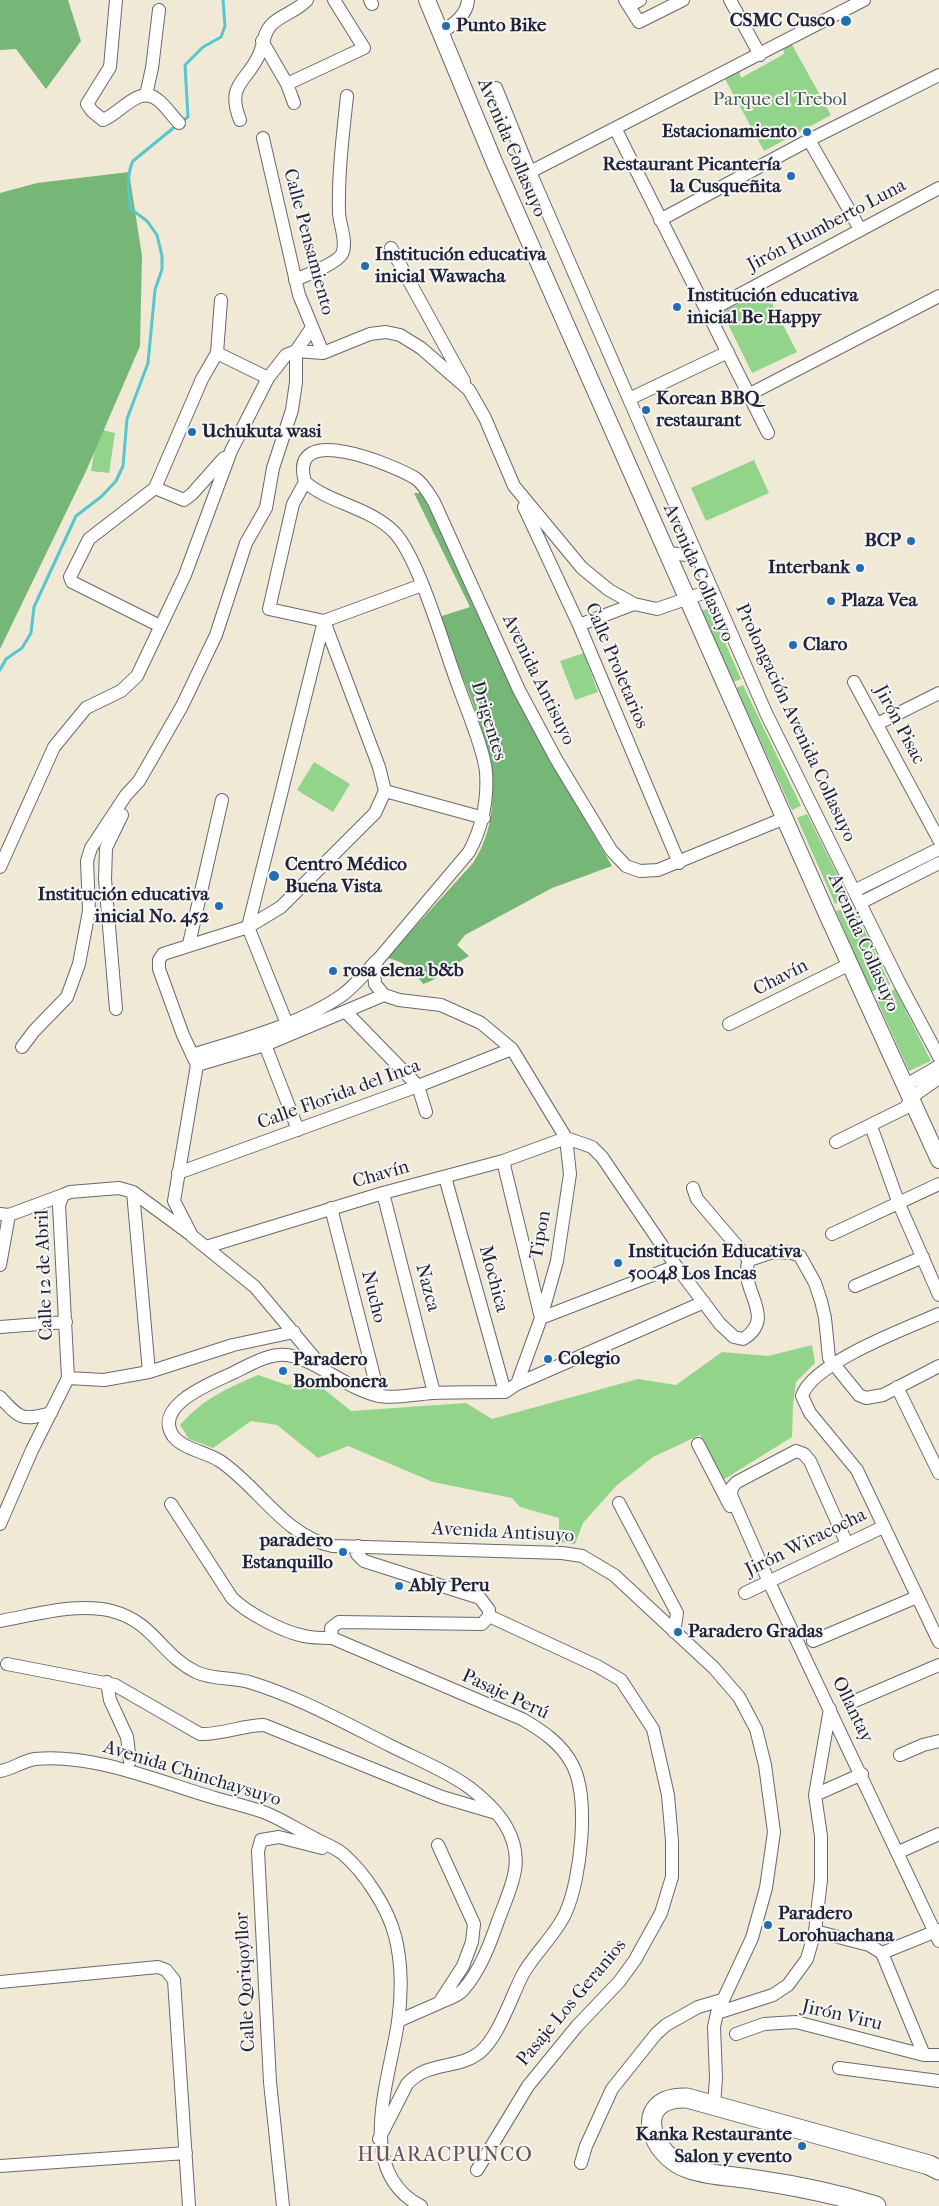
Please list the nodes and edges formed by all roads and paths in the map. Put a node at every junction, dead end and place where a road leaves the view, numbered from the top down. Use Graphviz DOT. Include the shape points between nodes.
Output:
graph roads {
  1 [pos="116,0"];
  2 [pos="307,0"];
  3 [pos="334,0"];
  4 [pos="428,0"];
  5 [pos="468,0"];
  6 [pos="683,0"];
  7 [pos="730,0"];
  8 [pos="864,0"];
  9 [pos="631,2"];
  10 [pos="160,10"];
  11 [pos="440,34"];
  12 [pos="262,41"];
  13 [pos="760,55"];
  14 [pos="939,76"];
  15 [pos="287,84"];
  16 [pos="496,88"];
  17 [pos="146,94"];
  18 [pos="346,96"];
  19 [pos="294,103"];
  20 [pos="240,120"];
  21 [pos="179,123"];
  22 [pos="616,130"];
  23 [pos="263,138"];
  24 [pos="809,140"];
  25 [pos="530,172"];
  26 [pos="939,188"];
  27 [pos="660,220"];
  28 [pos="860,229"];
  29 [pos="391,248"];
  30 [pos="295,280"];
  31 [pos="939,296"];
  32 [pos="221,300"];
  33 [pos="707,312"];
  34 [pos="312,328"];
  35 [pos="296,351"];
  36 [pos="728,352"];
  37 [pos="217,353"];
  38 [pos="323,353"];
  39 [pos="268,378"];
  40 [pos="469,390"];
  41 [pos="750,394"];
  42 [pos="630,399"];
  43 [pos="768,433"];
  44 [pos="231,451"];
  45 [pos="305,482"];
  46 [pos="514,486"];
  47 [pos="156,488"];
  48 [pos="667,553"];
  49 [pos="697,556"];
  50 [pos="422,585"];
  51 [pos="712,590"];
  52 [pos="688,600"];
  53 [pos="634,604"];
  54 [pos="324,621"];
  55 [pos="579,625"];
  56 [pos="160,626"];
  57 [pos="854,682"];
  58 [pos="939,693"];
  59 [pos="877,724"];
  60 [pos="140,781"];
  61 [pos="385,791"];
  62 [pos="222,800"];
  63 [pos="484,818"];
  64 [pos="785,818"];
  65 [pos="939,840"];
  66 [pos="939,849"];
  67 [pos="679,863"];
  68 [pos="939,863"];
  69 [pos="0,867"];
  70 [pos="857,897"];
  71 [pos="248,927"];
  72 [pos="189,944"];
  73 [pos="377,961"];
  74 [pos="850,964"];
  75 [pos="384,995"];
  76 [pos="116,1009"];
  77 [pos="346,1012"];
  78 [pos="729,1024"];
  79 [pos="289,1028"];
  80 [pos="262,1039"];
  81 [pos="22,1047"];
  82 [pos="512,1049"];
  83 [pos="939,1057"];
  84 [pos="195,1060"];
  85 [pos="939,1066"];
  86 [pos="939,1078"];
  87 [pos="418,1086"];
  88 [pos="909,1092"];
  89 [pos="426,1112"];
  90 [pos="871,1126"];
  91 [pos="298,1130"];
  92 [pos="566,1138"];
  93 [pos="836,1142"];
  94 [pos="939,1160"];
  95 [pos="503,1161"];
  96 [pos="178,1173"];
  97 [pos="445,1177"];
  98 [pos="939,1184"];
  99 [pos="693,1188"];
  100 [pos="132,1192"];
  101 [pos="383,1193"];
  102 [pos="63,1195"];
  103 [pos="899,1204"];
  104 [pos="331,1208"];
  105 [pos="4,1214"];
  106 [pos="832,1234"];
  107 [pos="192,1236"];
  108 [pos="206,1247"];
  109 [pos="923,1257"];
  110 [pos="749,1260"];
  111 [pos="0,1265"];
  112 [pos="676,1266"];
  113 [pos="855,1286"];
  114 [pos="939,1295"];
  115 [pos="704,1302"];
  116 [pos="939,1314"];
  117 [pos="541,1318"];
  118 [pos="66,1322"];
  119 [pos="0,1327"];
  120 [pos="294,1332"];
  121 [pos="833,1364"];
  122 [pos="939,1366"];
  123 [pos="150,1372"];
  124 [pos="328,1374"];
  125 [pos="68,1378"];
  126 [pos="517,1384"];
  127 [pos="897,1387"];
  128 [pos="505,1392"];
  129 [pos="434,1393"];
  130 [pos="379,1396"];
  131 [pos="0,1397"];
  132 [pos="50,1413"];
  133 [pos="698,1444"];
  134 [pos="939,1473"];
  135 [pos="619,1503"];
  136 [pos="172,1504"];
  137 [pos="0,1524"];
  138 [pos="883,1527"];
  139 [pos="847,1544"];
  140 [pos="358,1546"];
  141 [pos="769,1582"];
  142 [pos="745,1593"];
  143 [pos="917,1597"];
  144 [pos="489,1616"];
  145 [pos="0,1621"];
  146 [pos="674,1632"];
  147 [pos="332,1638"];
  148 [pos="813,1640"];
  149 [pos="939,1642"];
  150 [pos="7,1664"];
  151 [pos="939,1665"];
  152 [pos="106,1682"];
  153 [pos="850,1703"];
  154 [pos="830,1709"];
  155 [pos="939,1741"];
  156 [pos="900,1755"];
  157 [pos="130,1761"];
  158 [pos="5,1770"];
  159 [pos="862,1774"];
  160 [pos="0,1779"];
  161 [pos="815,1795"];
  162 [pos="498,1814"];
  163 [pos="939,1834"];
  164 [pos="438,1845"];
  165 [pos="899,1852"];
  166 [pos="342,1853"];
  167 [pos="815,1931"];
  168 [pos="938,1935"];
  169 [pos="882,1953"];
  170 [pos="0,1982"];
  171 [pos="722,2000"];
  172 [pos="439,2003"];
  173 [pos="717,2012"];
  174 [pos="398,2021"];
  175 [pos="736,2034"];
  176 [pos="924,2055"];
  177 [pos="939,2055"];
  178 [pos="839,2068"];
  179 [pos="939,2081"];
  180 [pos="714,2105"];
  181 [pos="379,2139"];
  182 [pos="186,2153"];
  183 [pos="581,2164"];
  184 [pos="0,2166"];
  185 [pos="477,2170"];
  186 [pos="939,2170"];
  187 [pos="189,2206"];
  188 [pos="283,2206"];
  189 [pos="421,2206"];
  190 [pos="876,2206"];
  1 -- 17 [label="street" via="110,67 87,104 103,120"];
  2 -- 12 [label="street" via="296,11 274,22"];
  3 -- 15 [label="street" via="364,48"];
  4 -- 11 [label="main road, Avenida Collasuyo"];
  5 -- 11 [label="street" via="468,7 462,15"];
  6 -- 9 [label="street" via="639,22"];
  7 -- 13 [label="street"];
  8 -- 13 [label="street"];
  10 -- 17 [label="street"];
  11 -- 48 [label="main road, Avenida Collasuyo"];
  12 -- 15 [label="street"];
  12 -- 20 [label="street" via="257,58 241,79 236,94 234,104"];
  13 -- 22 [label="street"];
  14 -- 24 [label="street"];
  15 -- 19 [label="street"];
  16 -- 25 [label="street, Prolongación Avenida Collasuyo"];
  17 -- 21 [label="street" via="157,98"];
  18 -- 30 [label="street" via="339,174 339,215 344,247 335,260"];
  22 -- 25 [label="street"];
  22 -- 27 [label="street"];
  23 -- 30 [label="street, Calle Pensamiento"];
  24 -- 27 [label="street"];
  24 -- 28 [label="street"];
  25 -- 42 [label="street, Prolongación Avenida Collasuyo"];
  26 -- 28 [label="street, Jirón Humberto Luna"];
  27 -- 33 [label="street"];
  28 -- 33 [label="street, Jirón Humberto Luna"];
  29 -- 40 [label="street"];
  30 -- 34 [label="street, Calle Pensamiento"];
  31 -- 41 [label="street"];
  32 -- 37 [label="street"];
  33 -- 36 [label="street"];
  34 -- 35 [label="street"];
  34 -- 38 [label="street, Calle Pensamiento"];
  35 -- 38 [label="street"];
  35 -- 39 [label="street" via="278,362"];
  35 -- 60 [label="street" via="292,410 273,468 266,508 246,543 216,635 182,706"];
  36 -- 41 [label="street"];
  36 -- 42 [label="street"];
  37 -- 39 [label="street"];
  37 -- 47 [label="street" via="202,379"];
  38 -- 40 [label="street" via="370,334 386,332 400,335 421,348"];
  39 -- 44 [label="street"];
  40 -- 46 [label="street" via="485,418"];
  41 -- 43 [label="street"];
  42 -- 49 [label="street, Prolongación Avenida Collasuyo"];
  44 -- 47 [label="street" via="184,500"];
  44 -- 56 [label="street" via="185,575"];
  45 -- 50 [label="street, Drigentes" via="317,492 352,506 394,532 405,547"];
  45 -- 54 [label="street" via="293,504 269,610"];
  45 -- 67 [label="street, Avenida Antisuyo" via="302,472 306,460 324,449 351,452 388,463 417,479 434,502 449,532 533,716 611,850 626,866 640,872"];
  46 -- 53 [label="street" via="582,568 609,590"];
  46 -- 55 [label="street, Calle Proletarios"];
  47 -- 56 [label="street" via="88,538 70,578 72,582"];
  48 -- 49 [label="street"];
  48 -- 52 [label="main road, Avenida Collasuyo"];
  49 -- 51 [label="street, Prolongación Avenida Collasuyo"];
  50 -- 54 [label="street"];
  50 -- 63 [label="street, Drigentes" via="486,771"];
  51 -- 52 [label="street"];
  51 -- 70 [label="street, Prolongación Avenida Collasuyo" via="766,713"];
  52 -- 53 [label="street" via="657,609"];
  52 -- 64 [label="main road, Avenida Collasuyo"];
  53 -- 55 [label="street"];
  54 -- 61 [label="street"];
  54 -- 71 [label="street"];
  55 -- 67 [label="street, Calle Proletarios"];
  56 -- 69 [label="street" via="137,676 130,684 86,708 54,747"];
  57 -- 59 [label="street, Jirón Pisac"];
  58 -- 59 [label="street"];
  59 -- 65 [label="street, Jirón Pisac"];
  60 -- 76 [label="street" via="106,848 105,879"];
  60 -- 81 [label="street" via="91,848 87,861 89,911 67,997"];
  61 -- 63 [label="street"];
  61 -- 71 [label="street" via="375,813 281,907"];
  62 -- 72 [label="street"];
  63 -- 73 [label="street, Drigentes" via="469,852"];
  64 -- 67 [label="street, Avenida Antisuyo"];
  64 -- 74 [label="main road, Avenida Collasuyo"];
  66 -- 70 [label="street"];
  68 -- 70 [label="street"];
  70 -- 83 [label="street, Prolongación Avenida Collasuyo"];
  71 -- 72 [label="street"];
  71 -- 79 [label="street"];
  72 -- 84 [label="street" via="162,954 159,960"];
  73 -- 75 [label="street" via="375,984"];
  73 -- 79 [label="street, Drigentes" via="343,995"];
  74 -- 78 [label="street, Chavín"];
  74 -- 88 [label="main road, Avenida Collasuyo"];
  75 -- 77 [label="street"];
  75 -- 82 [label="street, Tipon" via="441,1005 480,1023"];
  77 -- 79 [label="street"];
  77 -- 87 [label="street"];
  79 -- 80 [label="street"];
  80 -- 84 [label="street"];
  80 -- 91 [label="street"];
  82 -- 87 [label="street, Calle Florida del Inca"];
  82 -- 92 [label="street, Tipon"];
  84 -- 96 [label="street, Calle 12 de Abril"];
  85 -- 88 [label="street"];
  86 -- 88 [label="street"];
  87 -- 89 [label="street"];
  87 -- 91 [label="street, Calle Florida del Inca"];
  88 -- 90 [label="street" via="905,1108"];
  88 -- 94 [label="main road, Avenida Collasuyo"];
  90 -- 93 [label="street"];
  90 -- 103 [label="street"];
  91 -- 96 [label="street, Calle Florida del Inca"];
  92 -- 95 [label="street, Chavín"];
  92 -- 112 [label="street" via="592,1147 602,1157"];
  92 -- 117 [label="street, Tipon" via="570,1174 557,1261"];
  95 -- 97 [label="street, Chavín"];
  95 -- 117 [label="street"];
  96 -- 107 [label="street, Calle 12 de Abril" via="174,1201"];
  97 -- 101 [label="street, Chavín"];
  97 -- 128 [label="street, Mochica"];
  98 -- 103 [label="street"];
  99 -- 110 [label="street" via="697,1199"];
  100 -- 102 [label="street, Calle 12 de Abril" via="118,1188"];
  100 -- 107 [label="street, Calle 12 de Abril"];
  100 -- 123 [label="street"];
  101 -- 104 [label="street, Chavín"];
  101 -- 129 [label="street, Nazca"];
  102 -- 105 [label="street"];
  102 -- 118 [label="street, Calle 12 de Abril" via="59,1205"];
  103 -- 106 [label="street"];
  103 -- 109 [label="street"];
  104 -- 108 [label="street, Chavín"];
  104 -- 130 [label="street, Nucho"];
  105 -- 111 [label="street"];
  107 -- 108 [label="street, Calle 12 de Abril"];
  108 -- 120 [label="street, Calle 12 de Abril" via="255,1287"];
  109 -- 113 [label="street"];
  109 -- 114 [label="street"];
  110 -- 115 [label="street" via="746,1278 758,1310 755,1331 743,1339 734,1337"];
  110 -- 121 [label="street" via="774,1252 800,1256 815,1282 825,1318 827,1353"];
  112 -- 115 [label="street"];
  112 -- 117 [label="street"];
  115 -- 126 [label="street"];
  116 -- 121 [label="street"];
  117 -- 126 [label="street, Tipon"];
  118 -- 119 [label="street"];
  118 -- 125 [label="street, Calle 12 de Abril"];
  120 -- 123 [label="street" via="233,1345"];
  120 -- 124 [label="street, Calle 12 de Abril"];
  121 -- 127 [label="street" via="866,1398 883,1395"];
  121 -- 138 [label="street" via="810,1381 802,1396 810,1413 855,1467"];
  122 -- 127 [label="street"];
  123 -- 125 [label="street" via="104,1380"];
  124 -- 130 [label="street" via="356,1389"];
  124 -- 140 [label="street, Avenida Antisuyo" via="296,1356 279,1354 265,1358 191,1392 174,1408 169,1424 173,1436 180,1442 218,1460 248,1482 295,1530 319,1543"];
  125 -- 132 [label="street"];
  126 -- 128 [label="street"];
  127 -- 134 [label="street"];
  128 -- 129 [label="street"];
  129 -- 130 [label="street"];
  131 -- 132 [label="street" via="17,1416 28,1419"];
  132 -- 137 [label="street"];
  133 -- 141 [label="street"];
  135 -- 146 [label="street" via="677,1613"];
  136 -- 147 [label="street, Pasaje Perú" via="238,1605 283,1629 304,1636"];
  138 -- 139 [label="street, Jirón Wiracocha"];
  138 -- 143 [label="street"];
  139 -- 141 [label="street, Jirón Wiracocha"];
  139 -- 141 [label="street, Ollantay" via="810,1461 804,1454 796,1452 732,1487 732,1495"];
  140 -- 144 [label="street" via="358,1556 370,1563 480,1598 489,1610"];
  140 -- 146 [label="street, Avenida Antisuyo" via="562,1552 582,1556 614,1575"];
  141 -- 142 [label="street, Jirón Wiracocha"];
  141 -- 154 [label="street, Ollantay"];
  143 -- 148 [label="street"];
  143 -- 149 [label="street"];
  144 -- 147 [label="street" via="482,1624 339,1622 331,1628"];
  144 -- 185 [label="street, Pasaje Los Geranios" via="545,1640 621,1680 653,1729 668,1795 672,1877 661,1913 635,1960 528,2086"];
  145 -- 162 [label="street" via="76,1608 111,1611 140,1622 179,1662 196,1672 247,1681 298,1700 461,1783"];
  146 -- 171 [label="street, Avenida Antisuyo" via="714,1668 739,1697 756,1729 765,1765 774,1832 766,1888 752,1938"];
  147 -- 181 [label="street, Pasaje Perú" via="522,1719 545,1732 572,1764 583,1812 575,1884 566,1914 524,1972 499,2026 479,2053 428,2068 412,2078"];
  150 -- 152 [label="street"];
  151 -- 153 [label="street"];
  152 -- 157 [label="street" via="110,1700 127,1737"];
  152 -- 162 [label="street" via="200,1734 264,1725 442,1797"];
  154 -- 159 [label="street, Ollantay"];
  154 -- 161 [label="street"];
  155 -- 156 [label="street"];
  158 -- 160 [label="street"];
  158 -- 166 [label="street, Avenida Chinchaysuyo" via="35,1759 81,1760 267,1814"];
  159 -- 161 [label="street"];
  159 -- 165 [label="street, Ollantay"];
  161 -- 167 [label="street" via="821,1836 822,1880"];
  162 -- 172 [label="street" via="513,1840 517,1868 488,1948 463,1990"];
  163 -- 165 [label="street"];
  164 -- 172 [label="street" via="474,1924 472,1942 463,1966"];
  165 -- 168 [label="street, Ollantay"];
  166 -- 174 [label="street, Avenida Chinchaysuyo" via="375,1892 388,1914 400,1967"];
  166 -- 188 [label="street, Calle Qoriqoyllor" via="279,1837 261,1840 258,1851 270,2082"];
  167 -- 169 [label="street" via="869,1945"];
  167 -- 173 [label="street" via="806,1959 788,1985 773,1995"];
  168 -- 169 [label="street"];
  169 -- 176 [label="street"];
  170 -- 182 [label="street" via="154,1967 166,1970 174,1980"];
  171 -- 173 [label="street, Avenida Antisuyo"];
  171 -- 183 [label="street" via="698,2007 656,2034 612,2089"];
  172 -- 174 [label="street"];
  173 -- 180 [label="street, Avenida Antisuyo" via="714,2027"];
  174 -- 181 [label="street, Avenida Chinchaysuyo"];
  175 -- 176 [label="street, Jirón Viru" via="764,2024 796,2022"];
  176 -- 177 [label="street, Jirón Viru"];
  178 -- 179 [label="street"];
  180 -- 186 [label="highway"];
  180 -- 190 [label="highway" via="682,2098 666,2101 657,2108 651,2130 669,2159 690,2169 824,2191"];
  181 -- 189 [label="street, Avenida Chinchaysuyo" via="396,2184 408,2198"];
  182 -- 184 [label="street"];
  182 -- 187 [label="street"];
}
